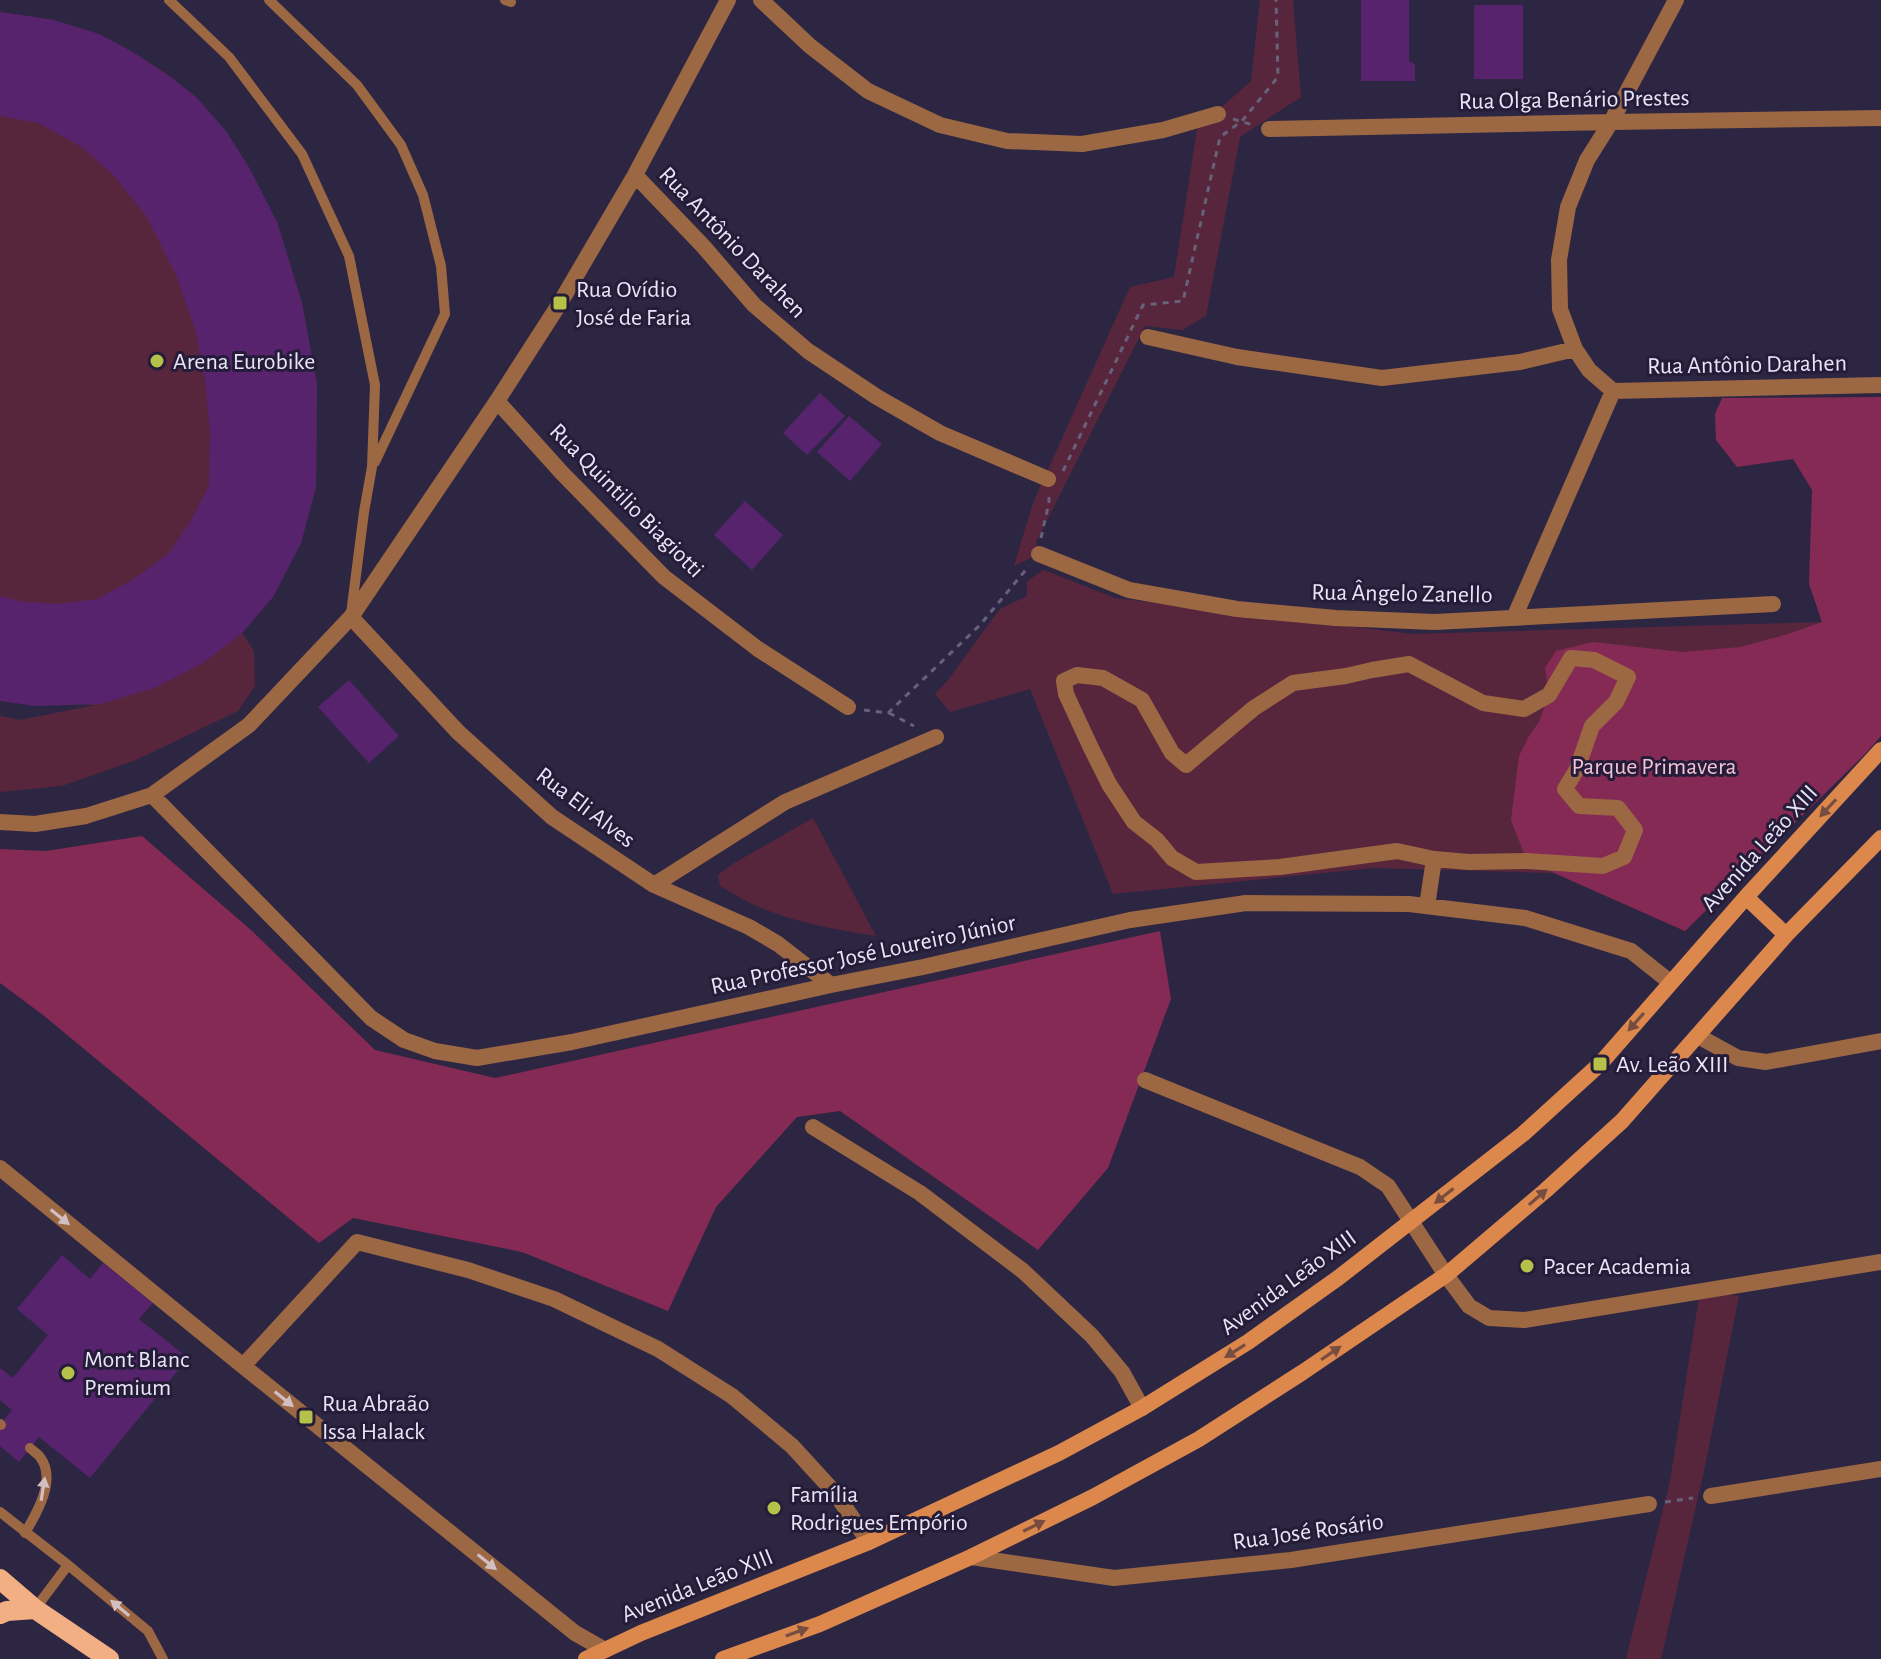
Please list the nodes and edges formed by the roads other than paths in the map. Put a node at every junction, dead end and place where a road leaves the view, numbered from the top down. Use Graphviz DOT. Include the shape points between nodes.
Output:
graph roads {
  1 [pos="169,0"];
  2 [pos="269,0"];
  3 [pos="728,0"];
  4 [pos="761,0"];
  5 [pos="1676,0"];
  6 [pos="1218,114"];
  7 [pos="1881,118"];
  8 [pos="1611,122"];
  9 [pos="1269,129"];
  10 [pos="635,175"];
  11 [pos="1148,337"];
  12 [pos="1575,349"];
  13 [pos="1881,385"];
  14 [pos="1613,391"];
  15 [pos="497,401"];
  16 [pos="372,467"];
  17 [pos="1048,479"];
  18 [pos="1039,554"];
  19 [pos="1773,604"];
  20 [pos="351,617"];
  21 [pos="1514,618"];
  22 [pos="848,707"];
  23 [pos="936,737"];
  24 [pos="1881,750"];
  25 [pos="152,795"];
  26 [pos="0,822"];
  27 [pos="1881,838"];
  28 [pos="1434,859"];
  29 [pos="654,885"];
  30 [pos="1746,897"];
  31 [pos="1427,906"];
  32 [pos="1786,935"];
  33 [pos="1670,982"];
  34 [pos="831,985"];
  35 [pos="1698,1036"];
  36 [pos="1881,1041"];
  37 [pos="1145,1080"];
  38 [pos="813,1127"];
  39 [pos="0,1168"];
  40 [pos="1413,1221"];
  41 [pos="1881,1262"];
  42 [pos="1446,1275"];
  43 [pos="243,1366"];
  44 [pos="1142,1408"];
  45 [pos="30,1448"];
  46 [pos="1881,1469"];
  47 [pos="1711,1496"];
  48 [pos="1649,1504"];
  49 [pos="0,1512"];
  50 [pos="25,1533"];
  51 [pos="869,1542"];
  52 [pos="971,1557"];
  53 [pos="68,1565"];
  54 [pos="0,1579"];
  55 [pos="35,1609"];
  56 [pos="0,1614"];
  57 [pos="612,1654"];
  58 [pos="109,1659"];
  59 [pos="163,1659"];
  60 [pos="586,1659"];
  61 [pos="723,1659"];
  1 -- 16 [label="lane" via="229,57 302,154 349,256 375,385"];
  2 -- 16 [label="lane" via="357,85 401,145 423,195 441,266 445,314"];
  3 -- 10 [label="street"];
  4 -- 6 [label="street" via="868,91 940,125 1007,141 1082,144"];
  5 -- 8 [label="street"];
  7 -- 8 [label="street, Rua Olga Benário Prestes"];
  8 -- 9 [label="street, Rua Olga Benário Prestes"];
  8 -- 12 [label="street" via="1587,160 1568,207 1559,260 1560,309"];
  10 -- 15 [label="street"];
  10 -- 17 [label="street, Rua Antônio Darahen" via="754,305 808,351 940,433"];
  11 -- 12 [label="street" via="1237,357 1382,378 1520,362"];
  12 -- 14 [label="street"];
  13 -- 14 [label="street, Rua Antônio Darahen"];
  14 -- 21 [label="street"];
  15 -- 20 [label="street"];
  15 -- 22 [label="street, Rua Quintilio Biagiotti" via="664,577 758,649"];
  16 -- 20 [label="lane"];
  18 -- 21 [label="street, Rua Ângelo Zanello" via="1129,590 1237,609 1435,622"];
  19 -- 21 [label="street, Rua Ângelo Zanello"];
  20 -- 25 [label="street" via="249,725"];
  20 -- 29 [label="street, Rua Eli Alves" via="458,732 552,817"];
  23 -- 29 [label="street" via="785,802"];
  24 -- 30 [label="main road, Avenida Leão XIII, one-way"];
  25 -- 26 [label="street" via="86,816 35,824"];
  25 -- 34 [label="street, Rua Professor José Loureiro Júnior" via="371,1018 404,1040 435,1051 477,1058"];
  27 -- 32 [label="main road"];
  28 -- 28 [label="street" via="1397,851 1196,872 1172,858 1134,822 1091,748 1064,681 1077,675 1103,678 1142,700 1172,753 1186,765 1293,683 1409,664 1483,703 1524,709 1549,695 1571,658 1594,660 1628,677 1616,702 1592,726 1565,789 1579,806 1618,808 1635,830 1624,857 1603,866"];
  28 -- 31 [label="street"];
  29 -- 34 [label="street, Rua Eli Alves" via="749,927"];
  30 -- 32 [label="main road"];
  30 -- 33 [label="main road, Avenida Leão XIII"];
  31 -- 33 [label="street, Rua Professor José Loureiro Júnior" via="1525,918 1631,951"];
  31 -- 34 [label="street, Rua Professor José Loureiro Júnior" via="1246,903 1130,920"];
  32 -- 35 [label="main road"];
  33 -- 40 [label="main road, Avenida Leão XIII, one-way" via="1600,1064 1523,1134"];
  35 -- 36 [label="street" via="1738,1058 1766,1062"];
  42 -- 35 [label="main road, one-way" via="1622,1121"];
  37 -- 40 [label="street" via="1360,1167 1388,1186"];
  38 -- 44 [label="street" via="920,1193 1023,1271 1092,1336 1122,1372"];
  39 -- 43 [label="street, one-way"];
  40 -- 42 [label="street"];
  40 -- 44 [label="main road, Avenida Leão XIII, one-way" via="1248,1342"];
  41 -- 42 [label="street" via="1524,1320 1489,1318 1469,1306"];
  52 -- 42 [label="main road, one-way" via="1199,1439"];
  43 -- 51 [label="street" via="357,1242 468,1270 554,1299 658,1349 732,1396 792,1446 835,1493"];
  43 -- 57 [label="street, one-way" via="575,1633"];
  44 -- 51 [label="main road, Avenida Leão XIII"];
  50 -- 45 [label="lane, one-way" via="45,1493 46,1470"];
  46 -- 47 [label="street"];
  48 -- 52 [label="street, Rua José Rosário" via="1291,1560 1114,1578"];
  49 -- 50 [label="lane"];
  50 -- 53 [label="lane"];
  51 -- 57 [label="main road, Avenida Leão XIII" via="641,1633"];
  61 -- 52 [label="main road, one-way" via="820,1624"];
  53 -- 55 [label="lane"];
  59 -- 53 [label="lane, one-way" via="148,1631"];
  54 -- 55 [label="main road"];
  55 -- 56 [label="main road"];
  55 -- 58 [label="main road"];
  57 -- 60 [label="main road, Avenida Leão XIII"];
}
